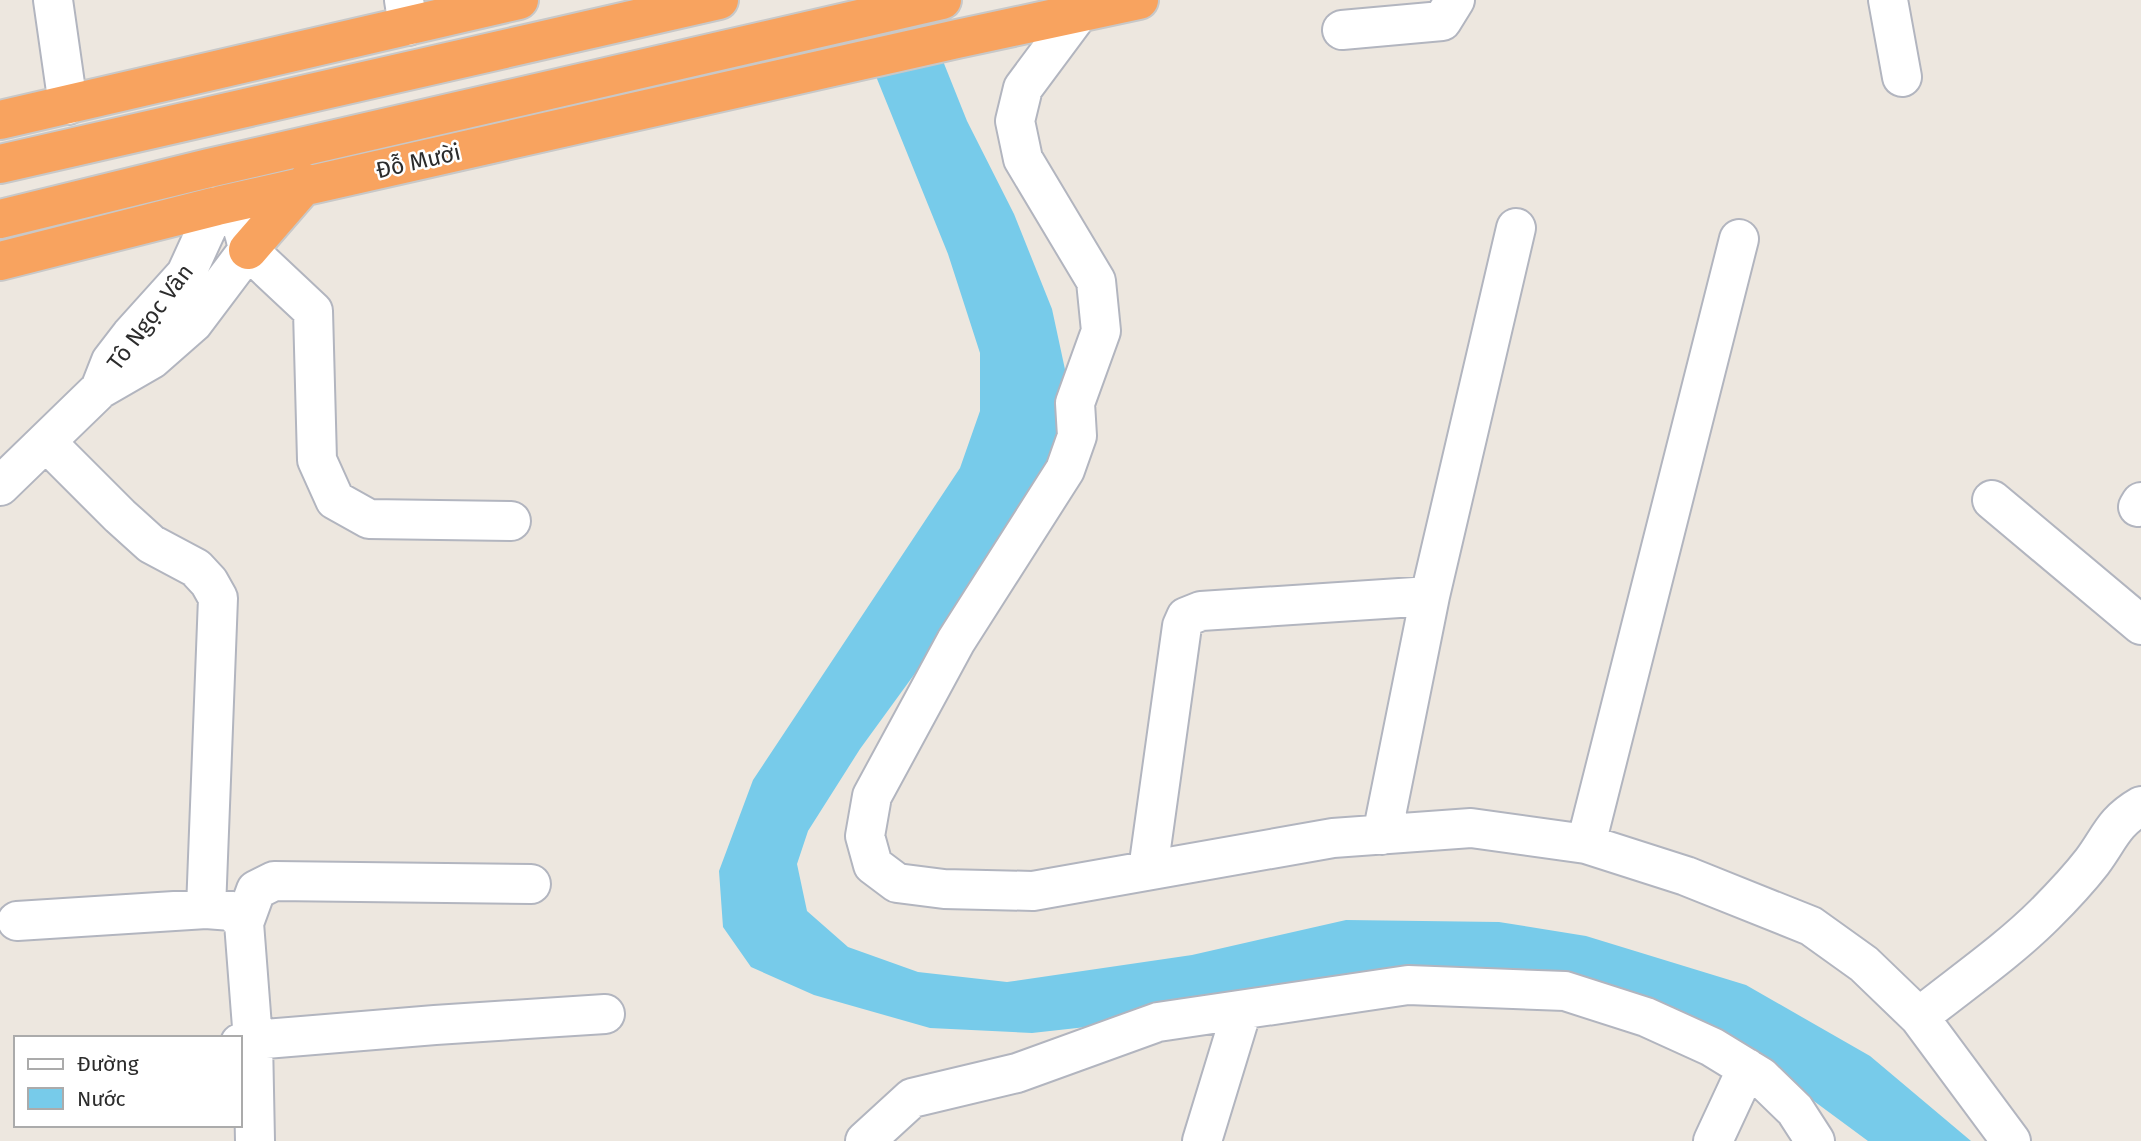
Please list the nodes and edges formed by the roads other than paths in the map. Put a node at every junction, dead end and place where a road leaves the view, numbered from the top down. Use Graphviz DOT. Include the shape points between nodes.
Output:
graph roads {
  1 [pos="53,0"];
  2 [pos="519,0"];
  3 [pos="719,0"];
  4 [pos="942,0"];
  5 [pos="1139,0"];
  6 [pos="1455,0"];
  7 [pos="1888,0"];
  8 [pos="406,13"];
  9 [pos="1078,13"];
  10 [pos="1342,30"];
  11 [pos="187,77"];
  12 [pos="1902,77"];
  13 [pos="68,105"];
  14 [pos="197,119"];
  15 [pos="0,120"];
  16 [pos="341,138"];
  17 [pos="0,164"];
  18 [pos="209,168"];
  19 [pos="303,187"];
  20 [pos="217,206"];
  21 [pos="0,219"];
  22 [pos="1516,228"];
  23 [pos="1739,239"];
  24 [pos="248,250"];
  25 [pos="0,261"];
  26 [pos="100,389"];
  27 [pos="46,442"];
  28 [pos="0,486"];
  29 [pos="1992,500"];
  30 [pos="511,522"];
  31 [pos="1430,596"];
  32 [pos="2141,625"];
  33 [pos="2141,806"];
  34 [pos="1382,835"];
  35 [pos="1586,844"];
  36 [pos="1148,870"];
  37 [pos="531,884"];
  38 [pos="206,909"];
  39 [pos="18,922"];
  40 [pos="244,923"];
  41 [pos="1242,1010"];
  42 [pos="605,1014"];
  43 [pos="1919,1017"];
  44 [pos="246,1042"];
  45 [pos="1746,1068"];
  46 [pos="255,1141"];
  47 [pos="865,1141"];
  48 [pos="1202,1141"];
  49 [pos="1713,1141"];
  50 [pos="1815,1141"];
  51 [pos="2011,1141"];
  1 -- 13 [label="street"];
  2 -- 8 [label="highway"];
  3 -- 14 [label="highway"];
  4 -- 16 [label="highway, Đỗ Mười"];
  5 -- 9 [label="highway"];
  6 -- 10 [label="street" via="1441,21"];
  7 -- 12 [label="street"];
  8 -- 11 [label="highway"];
  9 -- 19 [label="highway, Đỗ Mười"];
  9 -- 36 [label="street" via="1023,88 1015,121 1023,159 1096,281 1101,331 1075,403 1077,436 1065,470 956,641 872,796 865,836 873,865 897,883 944,889 1033,891"];
  11 -- 13 [label="highway"];
  11 -- 14 [label="highway"];
  13 -- 15 [label="highway"];
  14 -- 17 [label="highway"];
  14 -- 18 [label="highway"];
  16 -- 18 [label="highway, Đỗ Mười"];
  16 -- 19 [label="highway"];
  18 -- 20 [label="highway"];
  18 -- 21 [label="highway, Đỗ Mười"];
  19 -- 20 [label="highway, Đỗ Mười"];
  19 -- 24 [label="highway"];
  20 -- 24 [label="street" via="236,216"];
  20 -- 25 [label="highway, Đỗ Mười"];
  20 -- 26 [label="street, Tô Ngọc Vân" via="186,274 111,361"];
  22 -- 31 [label="street"];
  23 -- 35 [label="street"];
  24 -- 26 [label="street" via="192,323 152,359"];
  24 -- 30 [label="street" via="313,311 317,460 335,500 369,519"];
  26 -- 27 [label="street"];
  27 -- 28 [label="street"];
  27 -- 38 [label="street" via="151,544 196,568 218,598"];
  29 -- 32 [label="street"];
  31 -- 34 [label="street"];
  31 -- 36 [label="street" via="1201,611 1186,617"];
  33 -- 43 [label="street" via="2111,831 2084,872 2043,916"];
  34 -- 35 [label="street" via="1471,828"];
  34 -- 36 [label="street" via="1333,838"];
  35 -- 43 [label="street" via="1686,876 1811,926 1864,964"];
  37 -- 40 [label="street" via="274,881 256,890"];
  38 -- 39 [label="street"];
  38 -- 40 [label="street" via="232,911"];
  40 -- 44 [label="street"];
  41 -- 45 [label="street" via="1408,985 1565,991 1646,1017"];
  41 -- 47 [label="street" via="1158,1022 1017,1073 912,1098"];
  41 -- 48 [label="street"];
  42 -- 44 [label="street"];
  43 -- 51 [label="street"];
  44 -- 46 [label="street"];
  45 -- 49 [label="street"];
  45 -- 50 [label="street" via="1795,1110"];
}
